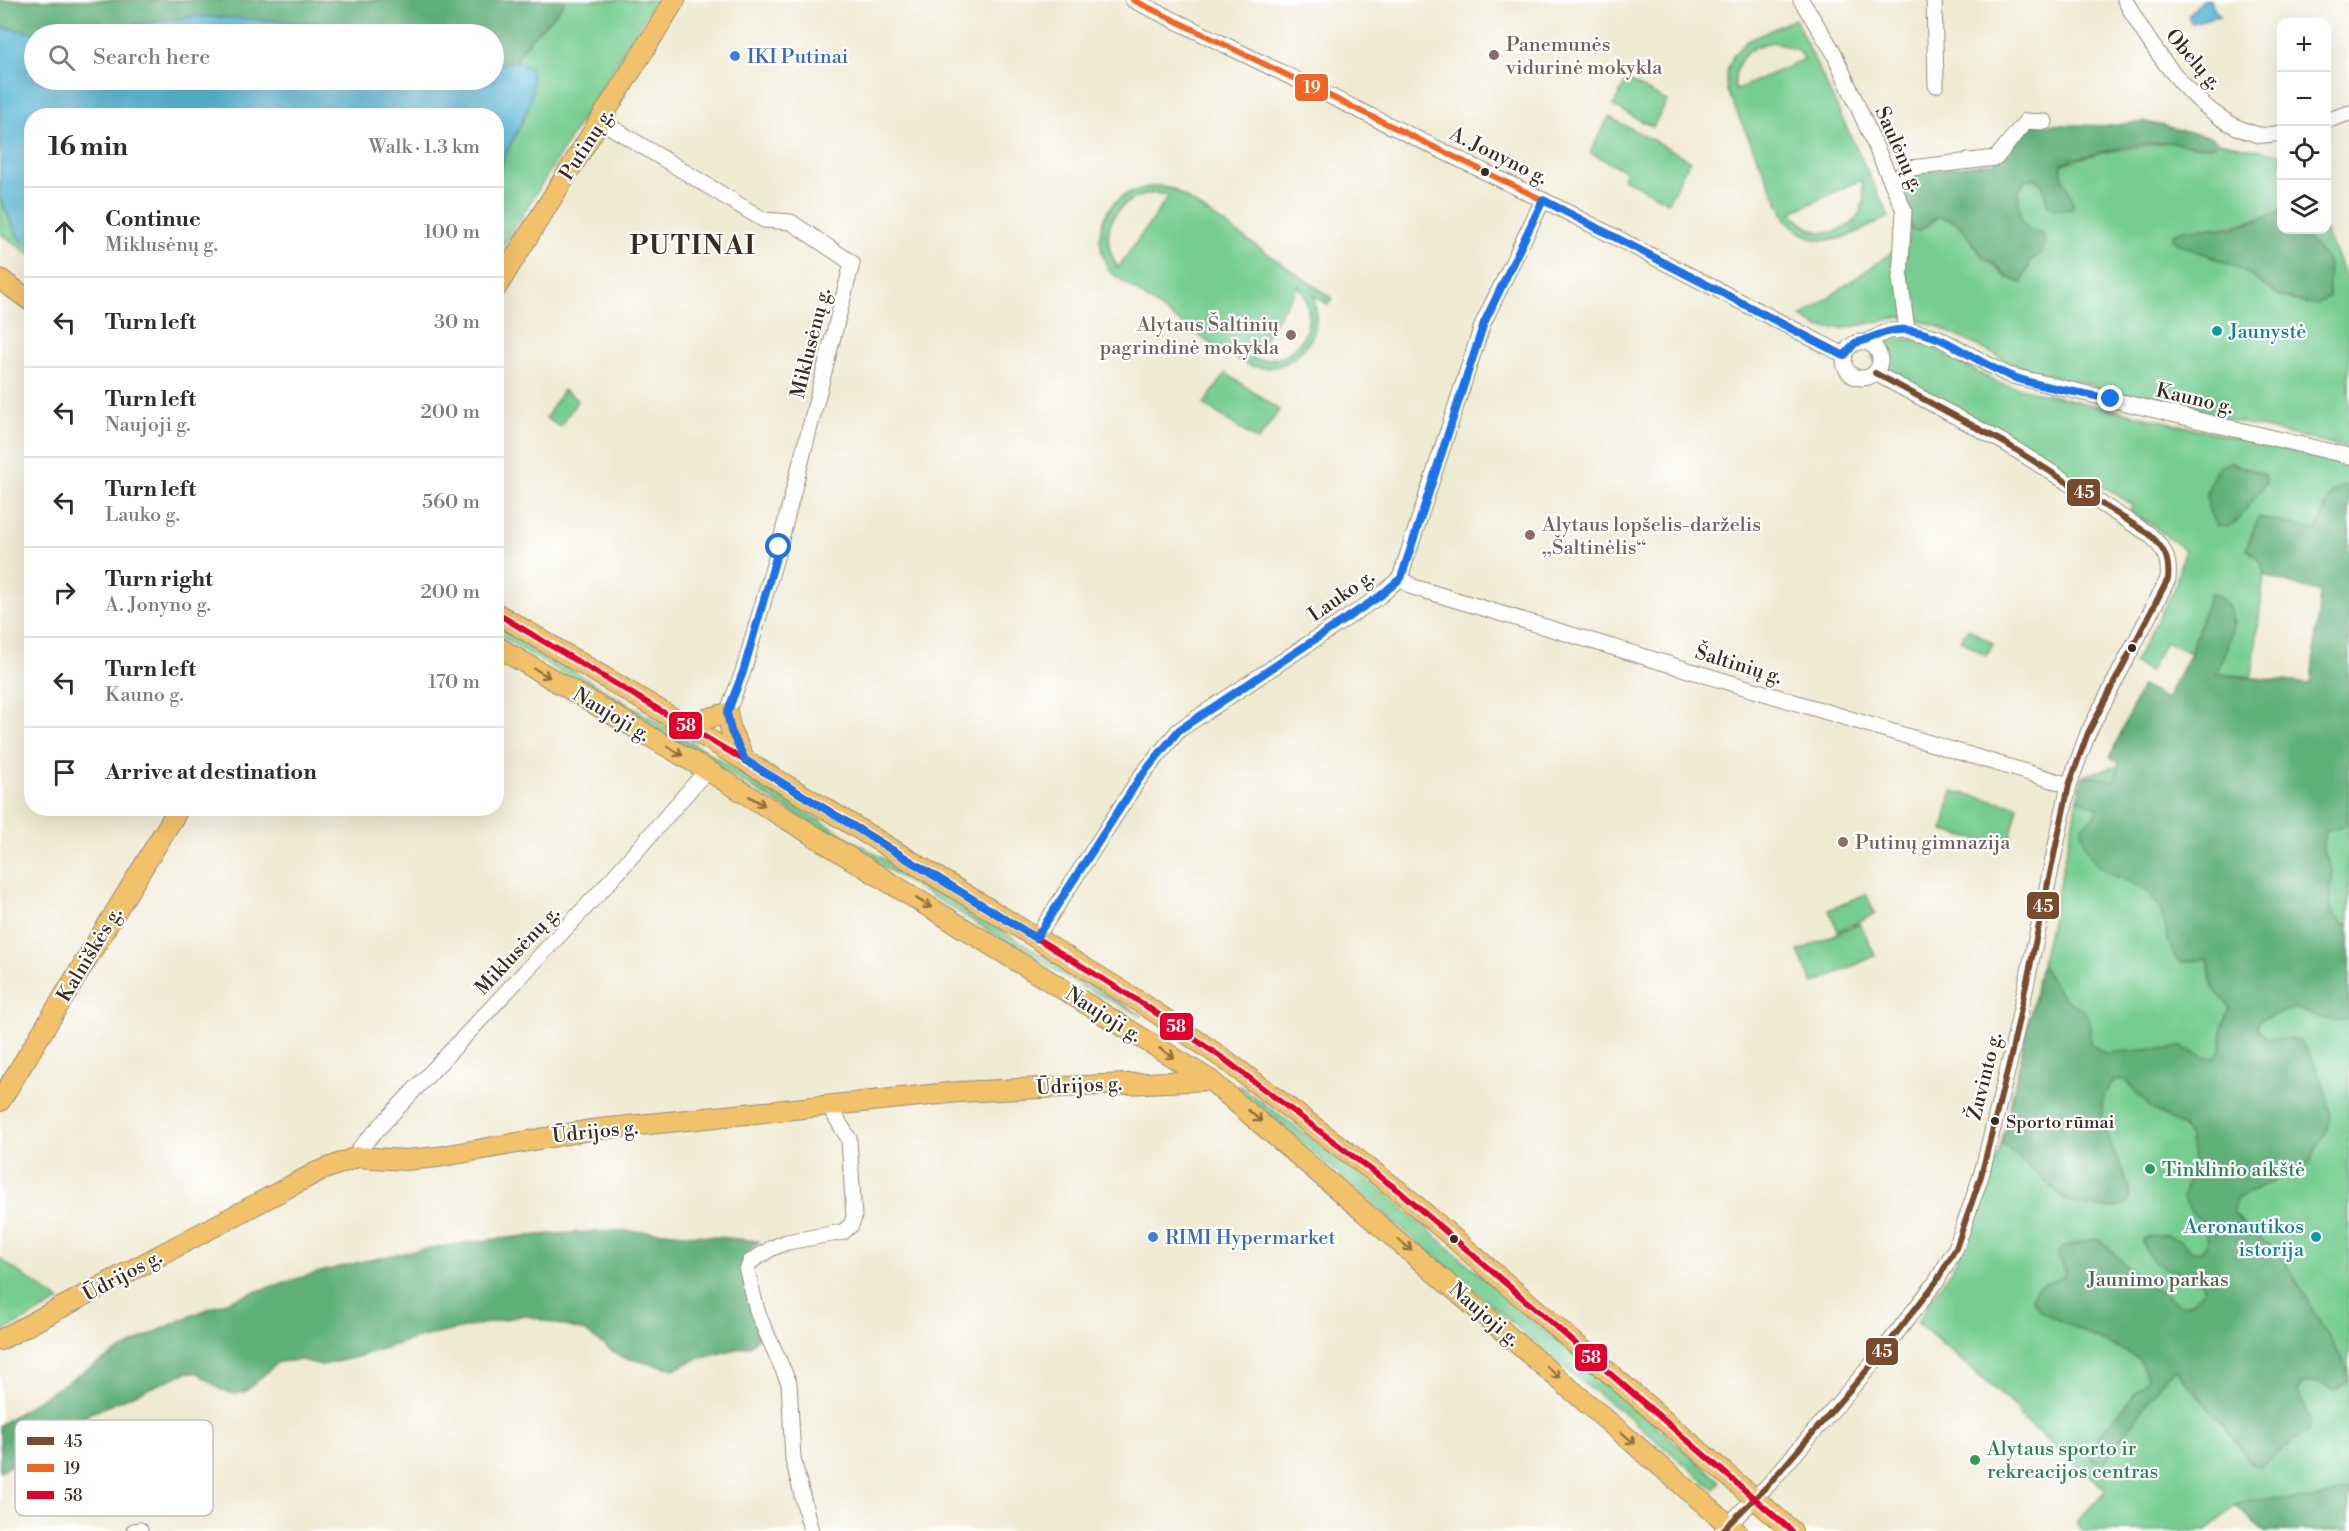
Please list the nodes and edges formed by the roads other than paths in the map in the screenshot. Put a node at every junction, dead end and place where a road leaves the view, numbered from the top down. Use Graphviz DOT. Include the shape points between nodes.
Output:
graph roads {
  1 [pos="675,0"];
  2 [pos="1133,0"];
  3 [pos="1800,0"];
  4 [pos="1934,0"];
  5 [pos="2125,0"];
  6 [pos="1936,85"];
  7 [pos="2349,113"];
  8 [pos="2331,119"];
  9 [pos="601,121"];
  10 [pos="2045,122"];
  11 [pos="2277,133"];
  12 [pos="1892,182"];
  13 [pos="1543,200"];
  14 [pos="504,275"];
  15 [pos="0,279"];
  16 [pos="24,296"];
  17 [pos="1907,330"];
  18 [pos="1866,342"];
  19 [pos="1844,356"];
  20 [pos="1875,373"];
  21 [pos="2349,456"];
  22 [pos="1401,578"];
  23 [pos="504,618"];
  24 [pos="504,651"];
  25 [pos="727,713"];
  26 [pos="685,725"];
  27 [pos="745,760"];
  28 [pos="707,770"];
  29 [pos="2068,785"];
  30 [pos="174,816"];
  31 [pos="1036,938"];
  32 [pos="1224,1059"];
  33 [pos="1210,1080"];
  34 [pos="0,1101"];
  35 [pos="829,1106"];
  36 [pos="357,1157"];
  37 [pos="0,1340"];
  38 [pos="1754,1498"];
  39 [pos="1729,1529"];
  40 [pos="811,1531"];
  41 [pos="1792,1531"];
  1 -- 9 [label="main road, Putinų g."];
  2 -- 13 [label="street, A. Jonyno g."];
  3 -- 12 [label="street, Saulėnų g." via="1833,51"];
  4 -- 6 [label="street"];
  5 -- 11 [label="street, Obelų g." via="2158,52 2193,95 2232,125 2261,135"];
  7 -- 8 [label="street"];
  9 -- 14 [label="main road, Putinų g."];
  9 -- 25 [label="street, Miklusėnų g." via="764,220 791,222 852,263 779,547 743,672"];
  10 -- 12 [label="street" via="2026,121 1996,158 1911,168"];
  12 -- 17 [label="street, Saulėnų g." via="1904,210 1900,278"];
  13 -- 19 [label="street, A. Jonyno g."];
  13 -- 22 [label="street, Lauko g." via="1484,323"];
  15 -- 16 [label="main road"];
  17 -- 18 [label="street, Kauno g." via="1888,331"];
  17 -- 21 [label="street, Kauno g." via="1937,337 2008,375"];
  18 -- 19 [label="street" via="1850,346"];
  18 -- 20 [label="street" via="1879,352 1880,363"];
  19 -- 20 [label="street" via="1844,367 1851,375 1863,378"];
  20 -- 29 [label="street, Žuvinto g." via="2005,444 2149,534 2163,547 2168,558 2168,579 2088,733"];
  22 -- 29 [label="street, Šaltinių g." via="1413,587"];
  22 -- 31 [label="street, Lauko g." via="1179,730 1141,776"];
  23 -- 26 [label="main road, Naujoji g."];
  24 -- 28 [label="main road, Naujoji g., one-way"];
  25 -- 26 [label="main road"];
  25 -- 27 [label="main road"];
  26 -- 27 [label="main road, Naujoji g."];
  27 -- 31 [label="main road, Naujoji g."];
  28 -- 33 [label="main road, Naujoji g., one-way"];
  28 -- 36 [label="street, Miklusėnų g." via="611,880 359,1149"];
  29 -- 38 [label="street, Žuvinto g." via="2007,1075 1981,1176 1956,1248 1905,1325"];
  30 -- 34 [label="main road, Kalniškės g."];
  31 -- 32 [label="main road, Naujoji g."];
  32 -- 33 [label="main road"];
  32 -- 38 [label="main road, Naujoji g." via="1399,1191"];
  33 -- 35 [label="main road, Ūdrijos g." via="959,1092"];
  33 -- 39 [label="main road, Naujoji g., one-way"];
  35 -- 36 [label="main road, Ūdrijos g." via="590,1130 438,1157"];
  35 -- 40 [label="street" via="849,1139 854,1217 851,1225 843,1232 772,1248 750,1262 747,1270 758,1314 789,1383 794,1459"];
  36 -- 37 [label="main road, Ūdrijos g." via="317,1172"];
  38 -- 39 [label="street, Žuvinto g."];
  38 -- 41 [label="main road, Naujoji g."];
}
